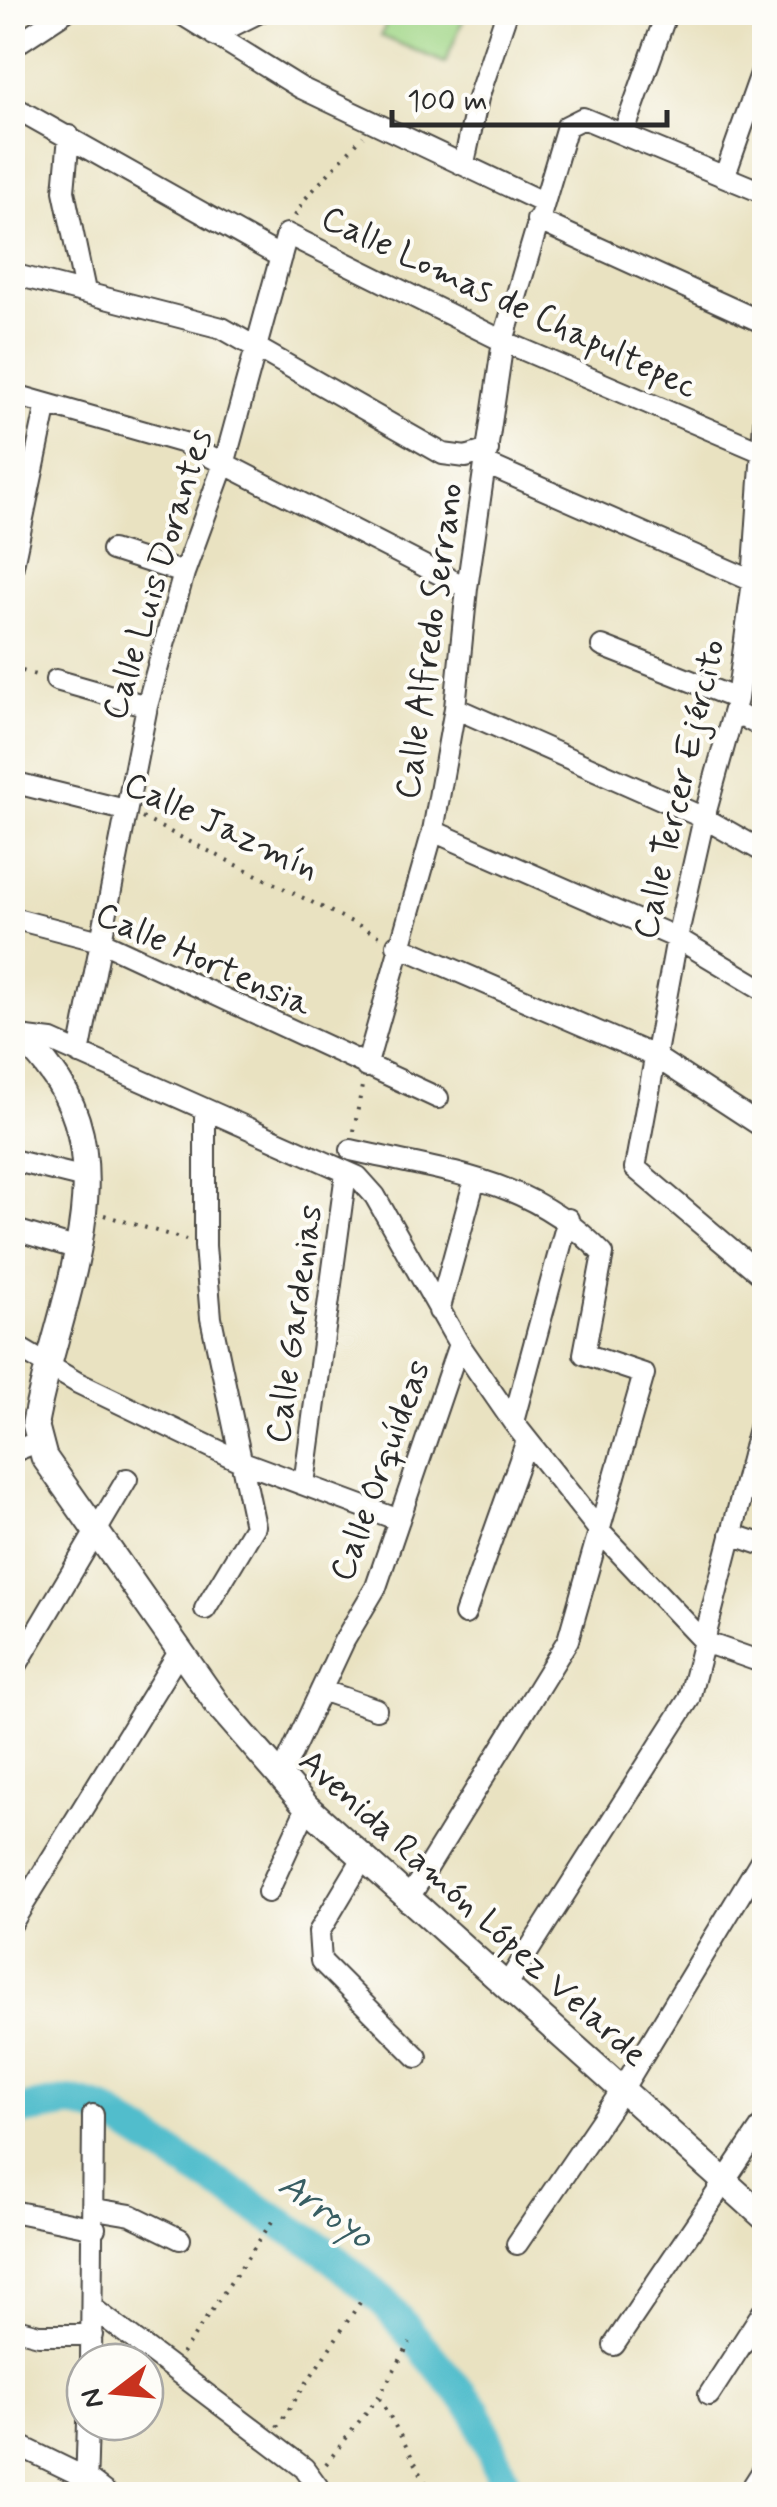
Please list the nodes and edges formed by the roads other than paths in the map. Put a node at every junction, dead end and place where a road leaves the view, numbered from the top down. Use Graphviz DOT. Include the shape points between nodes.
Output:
graph roads {
  1 [pos="66,12"];
  2 [pos="178,12"];
  3 [pos="260,12"];
  4 [pos="507,12"];
  5 [pos="667,12"];
  6 [pos="214,35"];
  7 [pos="12,46"];
  8 [pos="764,65"];
  9 [pos="12,106"];
  10 [pos="624,132"];
  11 [pos="69,136"];
  12 [pos="464,163"];
  13 [pos="725,175"];
  14 [pos="764,193"];
  15 [pos="539,211"];
  16 [pos="288,234"];
  17 [pos="281,257"];
  18 [pos="12,274"];
  19 [pos="85,291"];
  20 [pos="764,323"];
  21 [pos="503,341"];
  22 [pos="257,346"];
  23 [pos="12,394"];
  24 [pos="47,404"];
  25 [pos="764,422"];
  26 [pos="760,451"];
  27 [pos="487,457"];
  28 [pos="225,461"];
  29 [pos="112,550"];
  30 [pos="12,570"];
  31 [pos="184,573"];
  32 [pos="754,581"];
  33 [pos="467,588"];
  34 [pos="602,646"];
  35 [pos="56,680"];
  36 [pos="147,706"];
  37 [pos="736,706"];
  38 [pos="455,708"];
  39 [pos="764,728"];
  40 [pos="12,782"];
  41 [pos="125,810"];
  42 [pos="704,818"];
  43 [pos="433,831"];
  44 [pos="764,852"];
  45 [pos="12,918"];
  46 [pos="677,938"];
  47 [pos="100,941"];
  48 [pos="397,945"];
  49 [pos="764,990"];
  50 [pos="16,1035"];
  51 [pos="78,1054"];
  52 [pos="654,1056"];
  53 [pos="366,1067"];
  54 [pos="438,1098"];
  55 [pos="206,1110"];
  56 [pos="764,1128"];
  57 [pos="350,1150"];
  58 [pos="12,1160"];
  59 [pos="346,1172"];
  60 [pos="84,1178"];
  61 [pos="476,1179"];
  62 [pos="568,1219"];
  63 [pos="12,1229"];
  64 [pos="75,1248"];
  65 [pos="764,1277"];
  66 [pos="439,1310"];
  67 [pos="12,1344"];
  68 [pos="459,1344"];
  69 [pos="49,1365"];
  70 [pos="763,1419"];
  71 [pos="513,1422"];
  72 [pos="526,1440"];
  73 [pos="37,1442"];
  74 [pos="12,1452"];
  75 [pos="240,1461"];
  76 [pos="127,1479"];
  77 [pos="304,1484"];
  78 [pos="399,1520"];
  79 [pos="602,1534"];
  80 [pos="731,1534"];
  81 [pos="97,1536"];
  82 [pos="764,1545"];
  83 [pos="206,1608"];
  84 [pos="465,1614"];
  85 [pos="704,1642"];
  86 [pos="179,1652"];
  87 [pos="764,1663"];
  88 [pos="12,1673"];
  89 [pos="321,1690"];
  90 [pos="376,1708"];
  91 [pos="280,1778"];
  92 [pos="306,1807"];
  93 [pos="764,1855"];
  94 [pos="362,1860"];
  95 [pos="268,1892"];
  96 [pos="407,1900"];
  97 [pos="12,1923"];
  98 [pos="506,1986"];
  99 [pos="418,2056"];
  100 [pos="622,2090"];
  101 [pos="93,2115"];
  102 [pos="764,2123"];
  103 [pos="726,2183"];
  104 [pos="12,2211"];
  105 [pos="764,2217"];
  106 [pos="95,2219"];
  107 [pos="180,2239"];
  108 [pos="516,2244"];
  109 [pos="94,2309"];
  110 [pos="764,2310"];
  111 [pos="12,2328"];
  112 [pos="92,2335"];
  113 [pos="91,2342"];
  114 [pos="614,2345"];
  115 [pos="709,2394"];
  116 [pos="12,2442"];
  117 [pos="87,2442"];
  118 [pos="764,2469"];
  119 [pos="86,2486"];
  120 [pos="319,2487"];
  121 [pos="107,2494"];
  122 [pos="748,2494"];
  1 -- 7 [label="street"];
  2 -- 6 [label="street"];
  3 -- 6 [label="street"];
  4 -- 12 [label="street"];
  5 -- 10 [label="street"];
  6 -- 12 [label="street" via="374,124"];
  8 -- 13 [label="street"];
  9 -- 11 [label="street"];
  10 -- 13 [label="street"];
  10 -- 15 [label="street, Calle Alfredo Serrano" via="574,120"];
  11 -- 17 [label="street"];
  11 -- 19 [label="street" via="64,191"];
  12 -- 15 [label="street"];
  13 -- 14 [label="street"];
  15 -- 20 [label="street"];
  15 -- 21 [label="street, Calle Alfredo Serrano"];
  16 -- 17 [label="street, Calle Luis Dorantes"];
  16 -- 21 [label="street, Calle Lomas de Chapultepec"];
  17 -- 22 [label="street, Calle Luis Dorantes"];
  18 -- 19 [label="street"];
  19 -- 22 [label="street" via="212,324"];
  21 -- 26 [label="street, Calle Lomas de Chapultepec"];
  21 -- 27 [label="street, Calle Alfredo Serrano"];
  22 -- 27 [label="street" via="444,454"];
  22 -- 28 [label="street, Calle Luis Dorantes"];
  23 -- 24 [label="street"];
  24 -- 28 [label="street" via="184,442"];
  24 -- 30 [label="street"];
  25 -- 26 [label="street, Calle Tercer Ejército"];
  26 -- 32 [label="street, Calle Tercer Ejército"];
  27 -- 32 [label="street"];
  27 -- 33 [label="street, Calle Alfredo Serrano"];
  28 -- 31 [label="street, Calle Luis Dorantes"];
  28 -- 33 [label="street"];
  29 -- 31 [label="street"];
  31 -- 36 [label="street, Calle Luis Dorantes"];
  32 -- 37 [label="street, Calle Tercer Ejército"];
  33 -- 38 [label="street, Calle Alfredo Serrano"];
  34 -- 37 [label="street"];
  35 -- 36 [label="street"];
  36 -- 41 [label="street, Calle Luis Dorantes"];
  37 -- 39 [label="street"];
  37 -- 42 [label="street, Calle Tercer Ejército"];
  38 -- 42 [label="street"];
  38 -- 43 [label="street, Calle Alfredo Serrano"];
  40 -- 41 [label="street, Calle Jazmín"];
  41 -- 47 [label="street, Calle Luis Dorantes"];
  42 -- 44 [label="street"];
  42 -- 46 [label="street, Calle Tercer Ejército"];
  43 -- 46 [label="street"];
  43 -- 48 [label="street, Calle Alfredo Serrano"];
  45 -- 47 [label="street, Calle Hortensia"];
  46 -- 49 [label="street"];
  46 -- 52 [label="street, Calle Tercer Ejército"];
  47 -- 51 [label="street, Calle Luis Dorantes"];
  47 -- 53 [label="street, Calle Hortensia"];
  48 -- 52 [label="street"];
  48 -- 53 [label="street, Calle Alfredo Serrano"];
  50 -- 51 [label="street"];
  50 -- 60 [label="main road" via="68,1098"];
  51 -- 55 [label="street"];
  52 -- 56 [label="street"];
  52 -- 65 [label="street, Calle Tercer Ejército" via="635,1168"];
  53 -- 54 [label="street, Calle Hortensia"];
  55 -- 59 [label="street"];
  55 -- 75 [label="street" via="204,1246"];
  57 -- 61 [label="street"];
  58 -- 60 [label="street"];
  59 -- 66 [label="street" via="376,1196"];
  59 -- 77 [label="street, Calle Gardenias"];
  60 -- 64 [label="main road"];
  61 -- 62 [label="street" via="512,1189"];
  61 -- 66 [label="street"];
  62 -- 71 [label="street"];
  62 -- 79 [label="street" via="603,1254 584,1354 644,1374"];
  63 -- 64 [label="street"];
  64 -- 69 [label="main road"];
  66 -- 68 [label="street"];
  67 -- 69 [label="street"];
  68 -- 71 [label="street"];
  68 -- 78 [label="street, Calle Orquídeas"];
  69 -- 73 [label="main road" via="35,1422"];
  69 -- 75 [label="street"];
  70 -- 80 [label="street"];
  71 -- 72 [label="street"];
  72 -- 79 [label="street"];
  72 -- 84 [label="street"];
  73 -- 74 [label="street"];
  73 -- 81 [label="main road, Avenida Ramón López Velarde"];
  75 -- 77 [label="street"];
  75 -- 83 [label="street" via="255,1526"];
  76 -- 81 [label="street"];
  77 -- 78 [label="street"];
  78 -- 89 [label="street, Calle Orquídeas" via="376,1588"];
  79 -- 85 [label="street"];
  79 -- 96 [label="street" via="568,1640"];
  80 -- 82 [label="street"];
  80 -- 85 [label="street"];
  81 -- 86 [label="main road, Avenida Ramón López Velarde"];
  81 -- 88 [label="street"];
  85 -- 87 [label="street"];
  85 -- 98 [label="street" via="689,1699"];
  86 -- 91 [label="main road, Avenida Ramón López Velarde"];
  86 -- 97 [label="street"];
  89 -- 90 [label="street"];
  89 -- 91 [label="street, Calle Orquídeas"];
  91 -- 92 [label="main road, Avenida Ramón López Velarde"];
  92 -- 94 [label="main road, Avenida Ramón López Velarde"];
  92 -- 95 [label="street"];
  93 -- 100 [label="street"];
  94 -- 96 [label="main road, Avenida Ramón López Velarde"];
  94 -- 99 [label="street" via="319,1932 321,1961"];
  96 -- 98 [label="main road, Avenida Ramón López Velarde"];
  98 -- 100 [label="main road, Avenida Ramón López Velarde"];
  100 -- 103 [label="main road, Avenida Ramón López Velarde"];
  100 -- 108 [label="street"];
  101 -- 106 [label="street"];
  102 -- 103 [label="street"];
  103 -- 105 [label="main road, Avenida Ramón López Velarde"];
  103 -- 114 [label="street"];
  104 -- 106 [label="street"];
  106 -- 107 [label="street" via="131,2216"];
  106 -- 109 [label="street"];
  109 -- 112 [label="street"];
  109 -- 120 [label="street" via="268,2440"];
  110 -- 115 [label="street"];
  111 -- 112 [label="street"];
  112 -- 113 [label="street"];
  116 -- 119 [label="street"];
  117 -- 119 [label="street"];
  118 -- 122 [label="street"];
  119 -- 121 [label="street"];
}
